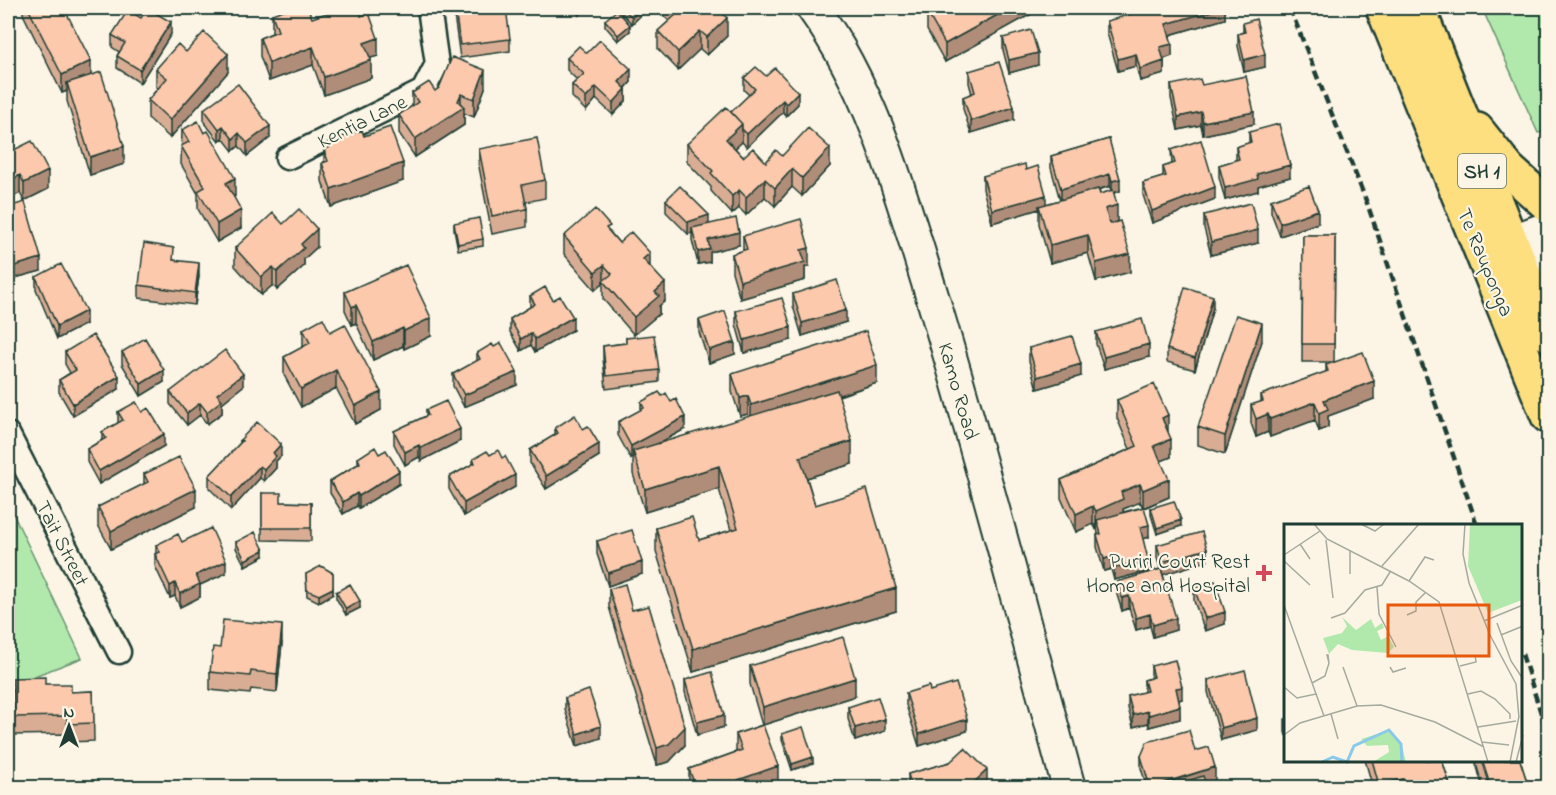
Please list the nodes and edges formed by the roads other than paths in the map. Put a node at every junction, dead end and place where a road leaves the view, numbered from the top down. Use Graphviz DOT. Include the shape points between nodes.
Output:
graph roads {
  1 [pos="429,8"];
  2 [pos="813,8"];
  3 [pos="1383,8"];
  4 [pos="1418,8"];
  5 [pos="1456,102"];
  6 [pos="287,158"];
  7 [pos="1548,205"];
  8 [pos="1548,228"];
  9 [pos="1511,259"];
  10 [pos="1548,334"];
  11 [pos="1548,416"];
  12 [pos="8,434"];
  13 [pos="119,652"];
  14 [pos="1069,788"];
  1 -- 6 [label="street, Kentia Lane" via="436,64 423,91"];
  2 -- 14 [label="main road, Kamo Road" via="846,60 893,169 945,339"];
  3 -- 9 [label="highway, Te Rauponga / SH 1"];
  4 -- 5 [label="highway, Te Rauponga / SH 1"];
  5 -- 7 [label="highway" via="1509,170"];
  5 -- 9 [label="highway, Te Rauponga / SH 1" via="1500,217"];
  8 -- 9 [label="main road"];
  9 -- 10 [label="highway, Te Rauponga / SH 1"];
  9 -- 11 [label="highway, Te Rauponga / SH 1"];
  12 -- 13 [label="street, Tait Street"];
}
